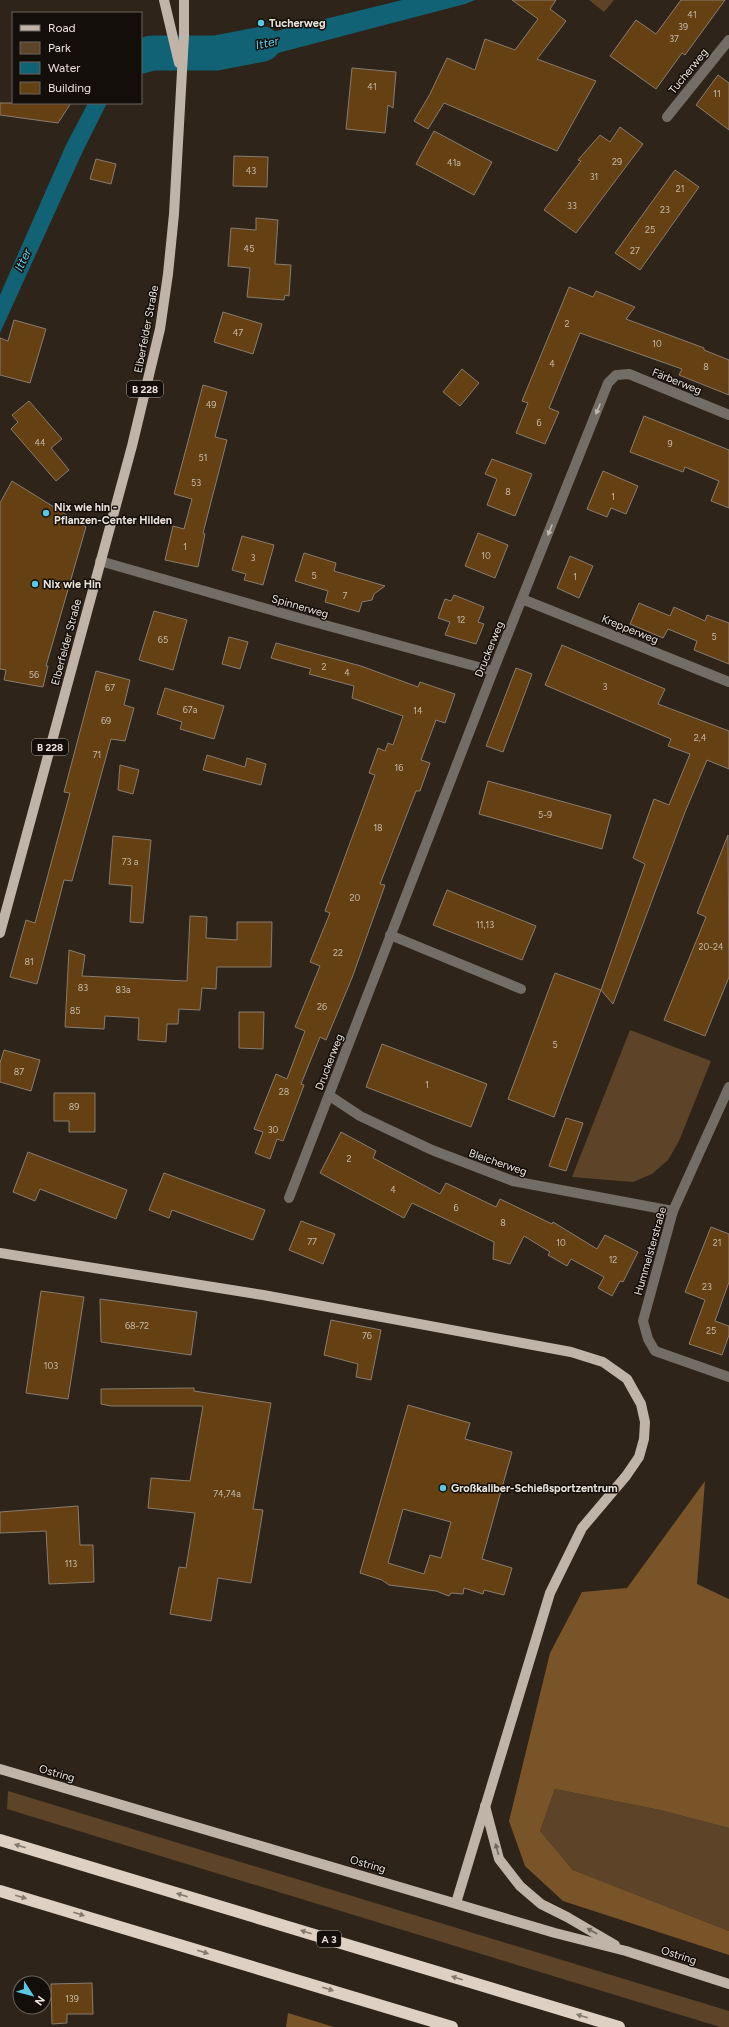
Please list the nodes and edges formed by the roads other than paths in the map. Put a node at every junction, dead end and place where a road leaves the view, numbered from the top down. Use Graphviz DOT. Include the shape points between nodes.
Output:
graph roads {
  1 [pos="164,0"];
  2 [pos="184,0"];
  3 [pos="729,40"];
  4 [pos="181,71"];
  5 [pos="666,117"];
  6 [pos="616,375"];
  7 [pos="729,415"];
  8 [pos="100,561"];
  9 [pos="522,600"];
  10 [pos="493,671"];
  11 [pos="729,682"];
  12 [pos="0,933"];
  13 [pos="390,934"];
  14 [pos="521,989"];
  15 [pos="729,1087"];
  16 [pos="330,1096"];
  17 [pos="289,1198"];
  18 [pos="673,1211"];
  19 [pos="0,1253"];
  20 [pos="729,1377"];
  21 [pos="0,1769"];
  22 [pos="485,1806"];
  23 [pos="0,1840"];
  24 [pos="0,1891"];
  25 [pos="456,1903"];
  26 [pos="626,1951"];
  27 [pos="729,1984"];
  28 [pos="452,2027"];
  29 [pos="619,2027"];
  1 -- 4 [label="main road, Elberfelder Straße / B 228"];
  2 -- 4 [label="main road, Elberfelder Straße / B 228"];
  3 -- 5 [label="street, Tucherweg"];
  4 -- 8 [label="main road, Elberfelder Straße / B 228" via="172,229 160,329 132,446"];
  6 -- 7 [label="street, Färberweg" via="629,374"];
  6 -- 9 [label="street, Druckerweg, one-way" via="608,382"];
  8 -- 10 [label="street, Spinnerweg"];
  8 -- 12 [label="main road, Elberfelder Straße / B 228"];
  9 -- 10 [label="street, Druckerweg"];
  9 -- 11 [label="street, Krepperweg"];
  10 -- 13 [label="street, Druckerweg"];
  13 -- 14 [label="street"];
  13 -- 16 [label="street, Druckerweg"];
  15 -- 18 [label="street, Hummelsterstraße"];
  16 -- 17 [label="street, Druckerweg"];
  16 -- 18 [label="street, Bleicherweg" via="360,1116 432,1150 513,1181"];
  18 -- 20 [label="street, Hummelsterstraße" via="643,1321 648,1339 655,1351"];
  19 -- 22 [label="main road" via="263,1295 571,1352 603,1362 627,1379 641,1404 645,1422 639,1457 582,1528 550,1593"];
  21 -- 25 [label="main road, Ostring"];
  22 -- 25 [label="main road"];
  26 -- 22 [label="main road, one-way" via="541,1904 520,1886 499,1859"];
  29 -- 23 [label="highway, A 3, one-way"];
  24 -- 28 [label="highway, one-way"];
  25 -- 26 [label="main road, Ostring"];
  26 -- 27 [label="main road, Ostring"];
}
